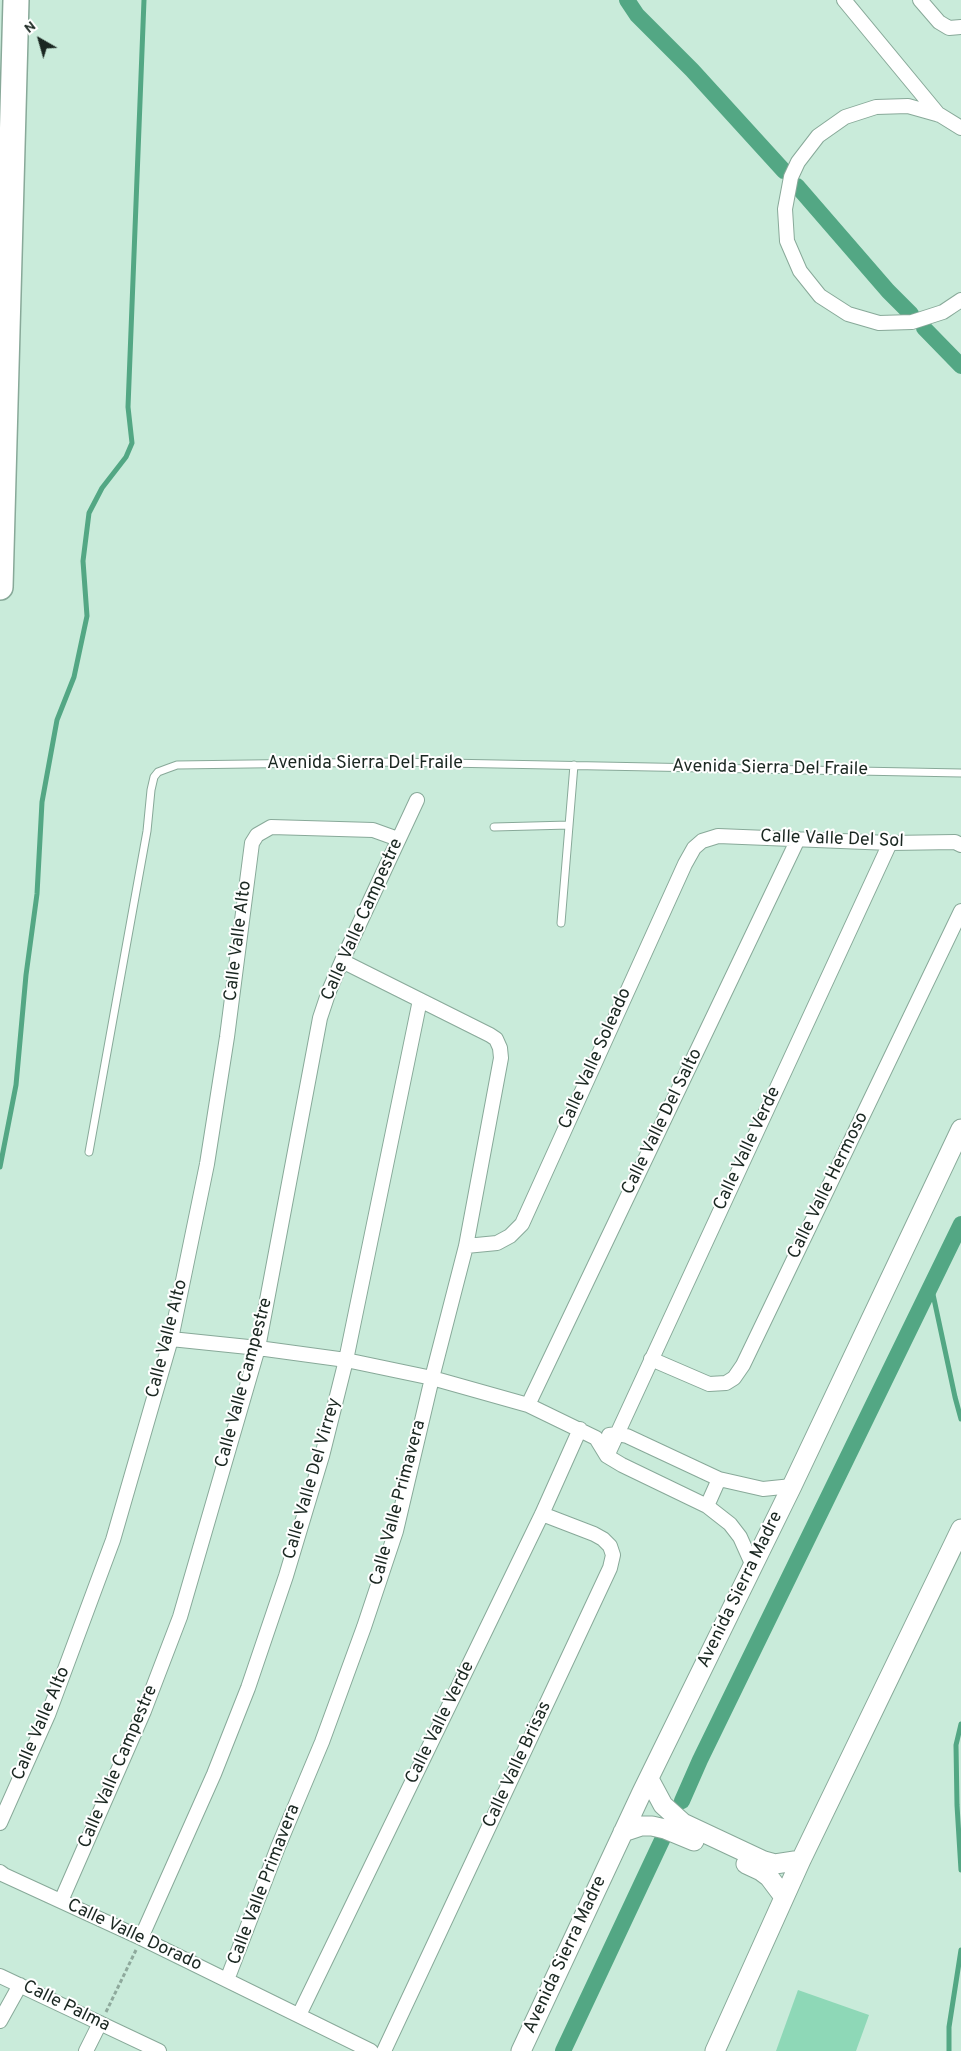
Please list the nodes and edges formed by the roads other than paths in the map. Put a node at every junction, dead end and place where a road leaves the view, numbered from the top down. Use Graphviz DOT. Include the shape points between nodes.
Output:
graph roads {
  1 [pos="16,0"];
  2 [pos="30,0"];
  3 [pos="844,0"];
  4 [pos="920,0"];
  5 [pos="961,27"];
  6 [pos="14,56"];
  7 [pos="940,115"];
  8 [pos="961,128"];
  9 [pos="961,300"];
  10 [pos="0,587"];
  11 [pos="574,765"];
  12 [pos="961,773"];
  13 [pos="416,800"];
  14 [pos="569,825"];
  15 [pos="494,827"];
  16 [pos="398,839"];
  17 [pos="798,839"];
  18 [pos="702,840"];
  19 [pos="890,843"];
  20 [pos="961,844"];
  21 [pos="961,911"];
  22 [pos="561,923"];
  23 [pos="342,961"];
  24 [pos="420,1000"];
  25 [pos="961,1129"];
  26 [pos="89,1152"];
  27 [pos="466,1246"];
  28 [pos="171,1339"];
  29 [pos="258,1348"];
  30 [pos="651,1359"];
  31 [pos="346,1360"];
  32 [pos="432,1378"];
  33 [pos="528,1405"];
  34 [pos="580,1428"];
  35 [pos="617,1434"];
  36 [pos="596,1438"];
  37 [pos="607,1456"];
  38 [pos="719,1479"];
  39 [pos="792,1486"];
  40 [pos="707,1506"];
  41 [pos="542,1514"];
  42 [pos="961,1529"];
  43 [pos="753,1566"];
  44 [pos="649,1779"];
  45 [pos="0,1823"];
  46 [pos="623,1832"];
  47 [pos="801,1860"];
  48 [pos="2,1873"];
  49 [pos="784,1897"];
  50 [pos="61,1901"];
  51 [pos="141,1938"];
  52 [pos="0,1976"];
  53 [pos="227,1980"];
  54 [pos="20,1985"];
  55 [pos="299,2015"];
  56 [pos="0,2021"];
  57 [pos="100,2024"];
  58 [pos="86,2051"];
  59 [pos="158,2051"];
  60 [pos="372,2051"];
  61 [pos="384,2051"];
  62 [pos="521,2051"];
  63 [pos="715,2051"];
  1 -- 6 [label="highway"];
  2 -- 6 [label="highway"];
  3 -- 7 [label="street"];
  4 -- 5 [label="street" via="939,22 949,28"];
  6 -- 10 [label="highway"];
  7 -- 8 [label="street"];
  7 -- 9 [label="street" via="892,106 860,111 831,126 818,136 798,162 787,192 785,225 792,256 809,284 820,296 848,314 879,323 912,322 942,312"];
  11 -- 12 [label="lane, Avenida Sierra Del Fraile"];
  11 -- 14 [label="lane"];
  11 -- 26 [label="lane, Avenida Sierra Del Fraile" via="394,762 177,765 158,772 151,790 147,831"];
  13 -- 16 [label="street, Calle Valle Campestre"];
  14 -- 15 [label="lane"];
  14 -- 22 [label="lane"];
  16 -- 23 [label="street, Calle Valle Campestre"];
  16 -- 28 [label="street, Calle Valle Alto" via="373,830 270,827 258,836 250,850 227,1038 207,1164"];
  17 -- 18 [label="street, Calle Valle Del Sol" via="718,836"];
  17 -- 19 [label="street, Calle Valle Del Sol"];
  17 -- 33 [label="street, Calle Valle Del Salto"];
  18 -- 27 [label="street, Calle Valle Soleado" via="685,864 522,1224 510,1236 496,1243"];
  19 -- 20 [label="street, Calle Valle Del Sol"];
  19 -- 30 [label="street, Calle Valle Verde"];
  21 -- 30 [label="street, Calle Valle Hermoso" via="743,1365 726,1383 709,1384"];
  23 -- 24 [label="street"];
  23 -- 29 [label="street, Calle Valle Campestre" via="320,1018"];
  24 -- 27 [label="street, Calle Valle Primavera" via="496,1039 500,1048 501,1058"];
  24 -- 31 [label="street, Calle Valle Del Virrey"];
  25 -- 39 [label="street, Avenida Sierra Madre"];
  27 -- 32 [label="street, Calle Valle Primavera"];
  28 -- 29 [label="street"];
  28 -- 45 [label="street, Calle Valle Alto" via="113,1540 48,1715"];
  29 -- 31 [label="street"];
  29 -- 50 [label="street, Calle Valle Campestre" via="180,1617 144,1712"];
  30 -- 35 [label="street, Calle Valle Verde"];
  31 -- 32 [label="street"];
  31 -- 51 [label="street, Calle Valle Del Virrey" via="322,1456 248,1688 214,1774"];
  32 -- 33 [label="street"];
  32 -- 53 [label="street, Calle Valle Primavera" via="396,1531 364,1627"];
  33 -- 34 [label="street"];
  34 -- 36 [label="street"];
  34 -- 41 [label="street, Calle Valle Verde"];
  35 -- 36 [label="street"];
  35 -- 37 [label="street, Calle Valle Verde"];
  35 -- 38 [label="street"];
  36 -- 37 [label="street"];
  37 -- 40 [label="street"];
  38 -- 39 [label="street" via="763,1489"];
  38 -- 40 [label="street"];
  39 -- 43 [label="street, Avenida Sierra Madre"];
  40 -- 43 [label="street" via="730,1524 740,1537"];
  41 -- 55 [label="street, Calle Valle Verde"];
  41 -- 61 [label="street, Calle Valle Brisas" via="603,1539 613,1555 610,1568"];
  42 -- 47 [label="street"];
  43 -- 44 [label="street, Avenida Sierra Madre"];
  44 -- 46 [label="street, Avenida Sierra Madre"];
  44 -- 47 [label="street" via="663,1805 683,1823 764,1861 775,1864"];
  46 -- 49 [label="street" via="652,1826 678,1833 761,1871"];
  46 -- 62 [label="street, Avenida Sierra Madre"];
  47 -- 49 [label="street"];
  48 -- 50 [label="street, Calle Valle Dorado"];
  49 -- 63 [label="street"];
  50 -- 51 [label="street, Calle Valle Dorado"];
  51 -- 53 [label="street, Calle Valle Dorado"];
  52 -- 54 [label="street, Calle Palma"];
  53 -- 55 [label="street, Calle Valle Dorado"];
  54 -- 56 [label="street"];
  54 -- 57 [label="street, Calle Palma"];
  55 -- 60 [label="street, Calle Valle Dorado"];
  57 -- 58 [label="street"];
  57 -- 59 [label="street, Calle Palma"];
}
